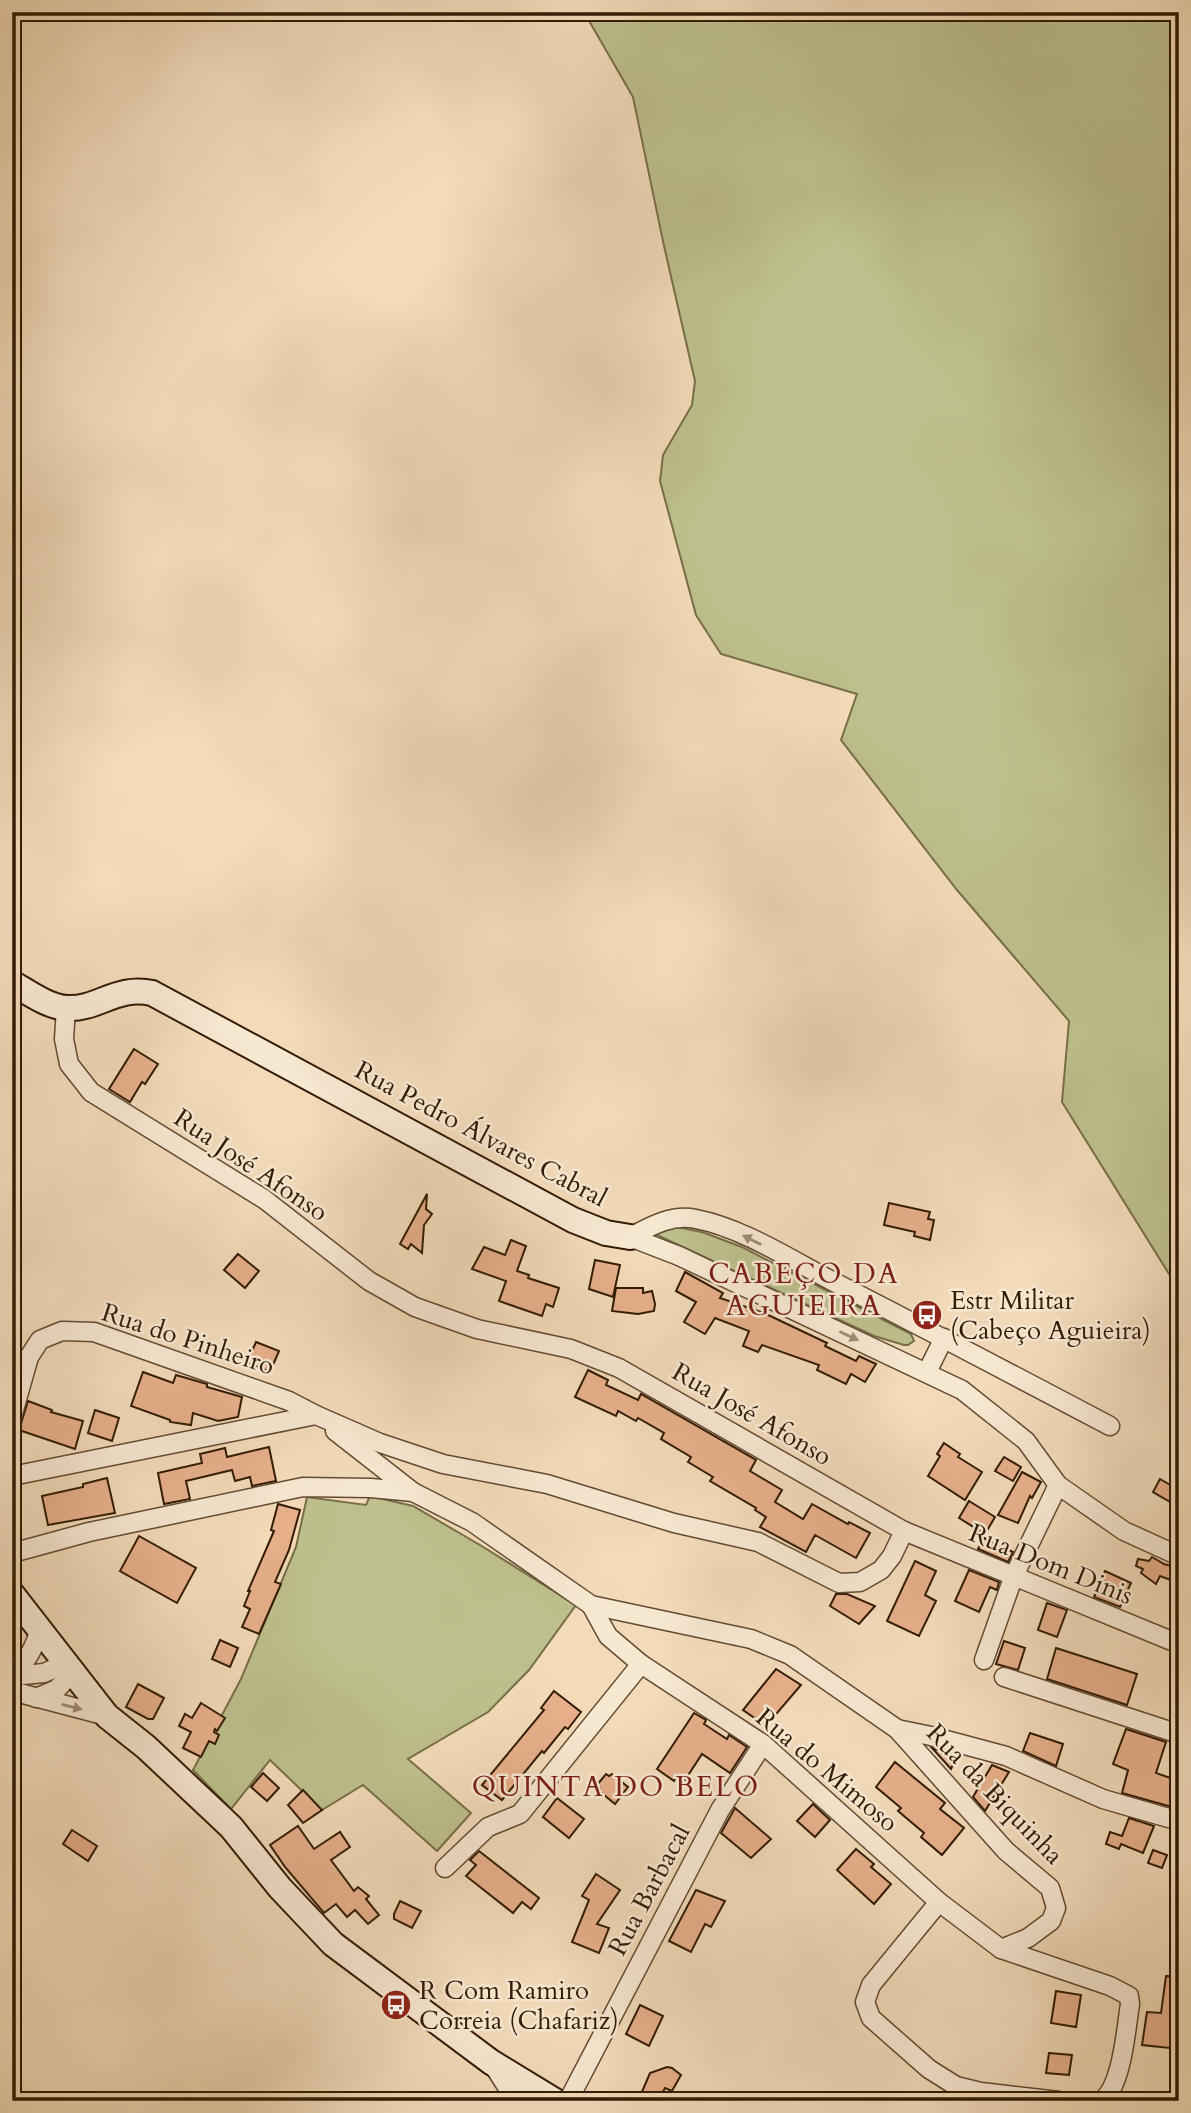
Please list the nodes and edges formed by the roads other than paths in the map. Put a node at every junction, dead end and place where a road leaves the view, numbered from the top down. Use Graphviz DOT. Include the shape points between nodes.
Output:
graph roads {
  1 [pos="12,983"];
  2 [pos="66,1008"];
  3 [pos="631,1237"];
  4 [pos="944,1338"];
  5 [pos="927,1372"];
  6 [pos="316,1415"];
  7 [pos="12,1417"];
  8 [pos="1110,1426"];
  9 [pos="12,1476"];
  10 [pos="1058,1485"];
  11 [pos="413,1492"];
  12 [pos="904,1531"];
  13 [pos="12,1553"];
  14 [pos="1179,1556"];
  15 [pos="1013,1578"];
  16 [pos="12,1594"];
  17 [pos="591,1605"];
  18 [pos="40,1629"];
  19 [pos="1179,1644"];
  20 [pos="984,1660"];
  21 [pos="641,1664"];
  22 [pos="69,1668"];
  23 [pos="12,1675"];
  24 [pos="1004,1677"];
  25 [pos="12,1691"];
  26 [pos="36,1698"];
  27 [pos="107,1716"];
  28 [pos="897,1729"];
  29 [pos="1179,1734"];
  30 [pos="763,1744"];
  31 [pos="1179,1821"];
  32 [pos="445,1868"];
  33 [pos="939,1902"];
  34 [pos="1001,1949"];
  35 [pos="491,2062"];
  36 [pos="516,2101"];
  37 [pos="555,2101"];
  38 [pos="568,2101"];
  39 [pos="1059,2101"];
  40 [pos="1101,2101"];
  1 -- 2 [label="street"];
  2 -- 3 [label="street, Rua Pedro Álvares Cabral" via="133,990 152,993 573,1220"];
  2 -- 12 [label="street, Rua José Afonso" via="64,1039 69,1064 91,1092 264,1199 369,1281 415,1307 477,1329 571,1349 619,1368"];
  4 -- 3 [label="street, one-way" via="727,1229 679,1218 661,1221"];
  3 -- 5 [label="street, Rua Pedro Álvares Cabral, one-way"];
  4 -- 5 [label="street"];
  4 -- 8 [label="street"];
  5 -- 10 [label="street, Rua Pedro Álvares Cabral" via="961,1390 1026,1441"];
  6 -- 7 [label="street, Rua do Pinheiro" via="289,1401 94,1332 62,1331 40,1340 29,1357"];
  6 -- 9 [label="street"];
  6 -- 11 [label="street"];
  6 -- 12 [label="street" via="443,1464 547,1484 758,1542 839,1583 860,1583 881,1570"];
  10 -- 14 [label="street, Rua Pedro Álvares Cabral" via="1124,1531"];
  10 -- 15 [label="street"];
  11 -- 13 [label="street" via="303,1488 89,1532"];
  11 -- 17 [label="street" via="472,1522"];
  12 -- 15 [label="street, Rua Dom Dinis"];
  15 -- 19 [label="street, Rua Dom Dinis"];
  15 -- 20 [label="street"];
  16 -- 18 [label="street"];
  17 -- 21 [label="street, Rua do Mimoso" via="608,1636"];
  17 -- 28 [label="street" via="715,1630 771,1647 790,1655"];
  18 -- 22 [label="street"];
  18 -- 23 [label="street" via="33,1650"];
  21 -- 30 [label="street, Rua do Mimoso"];
  21 -- 32 [label="street" via="520,1814 488,1827"];
  22 -- 23 [label="street"];
  22 -- 26 [label="street" via="57,1689"];
  22 -- 27 [label="street"];
  24 -- 29 [label="street"];
  25 -- 26 [label="street"];
  26 -- 27 [label="street, one-way"];
  27 -- 35 [label="street" via="146,1746 231,1827 333,1944"];
  28 -- 31 [label="street" via="1006,1756 1103,1799"];
  28 -- 34 [label="street, Rua da Biquinha" via="1006,1851 1050,1888 1056,1908 1051,1921 1028,1938"];
  30 -- 33 [label="street, Rua do Mimoso"];
  30 -- 38 [label="street, Rua Barbacal" via="720,1810"];
  33 -- 34 [label="street, Rua do Mimoso"];
  33 -- 39 [label="street" via="871,1985 865,2002 871,2018 929,2069 956,2086"];
  34 -- 40 [label="street, Rua do Mimoso" via="1129,1996 1115,2086"];
  35 -- 36 [label="street"];
  35 -- 37 [label="street"];
}
